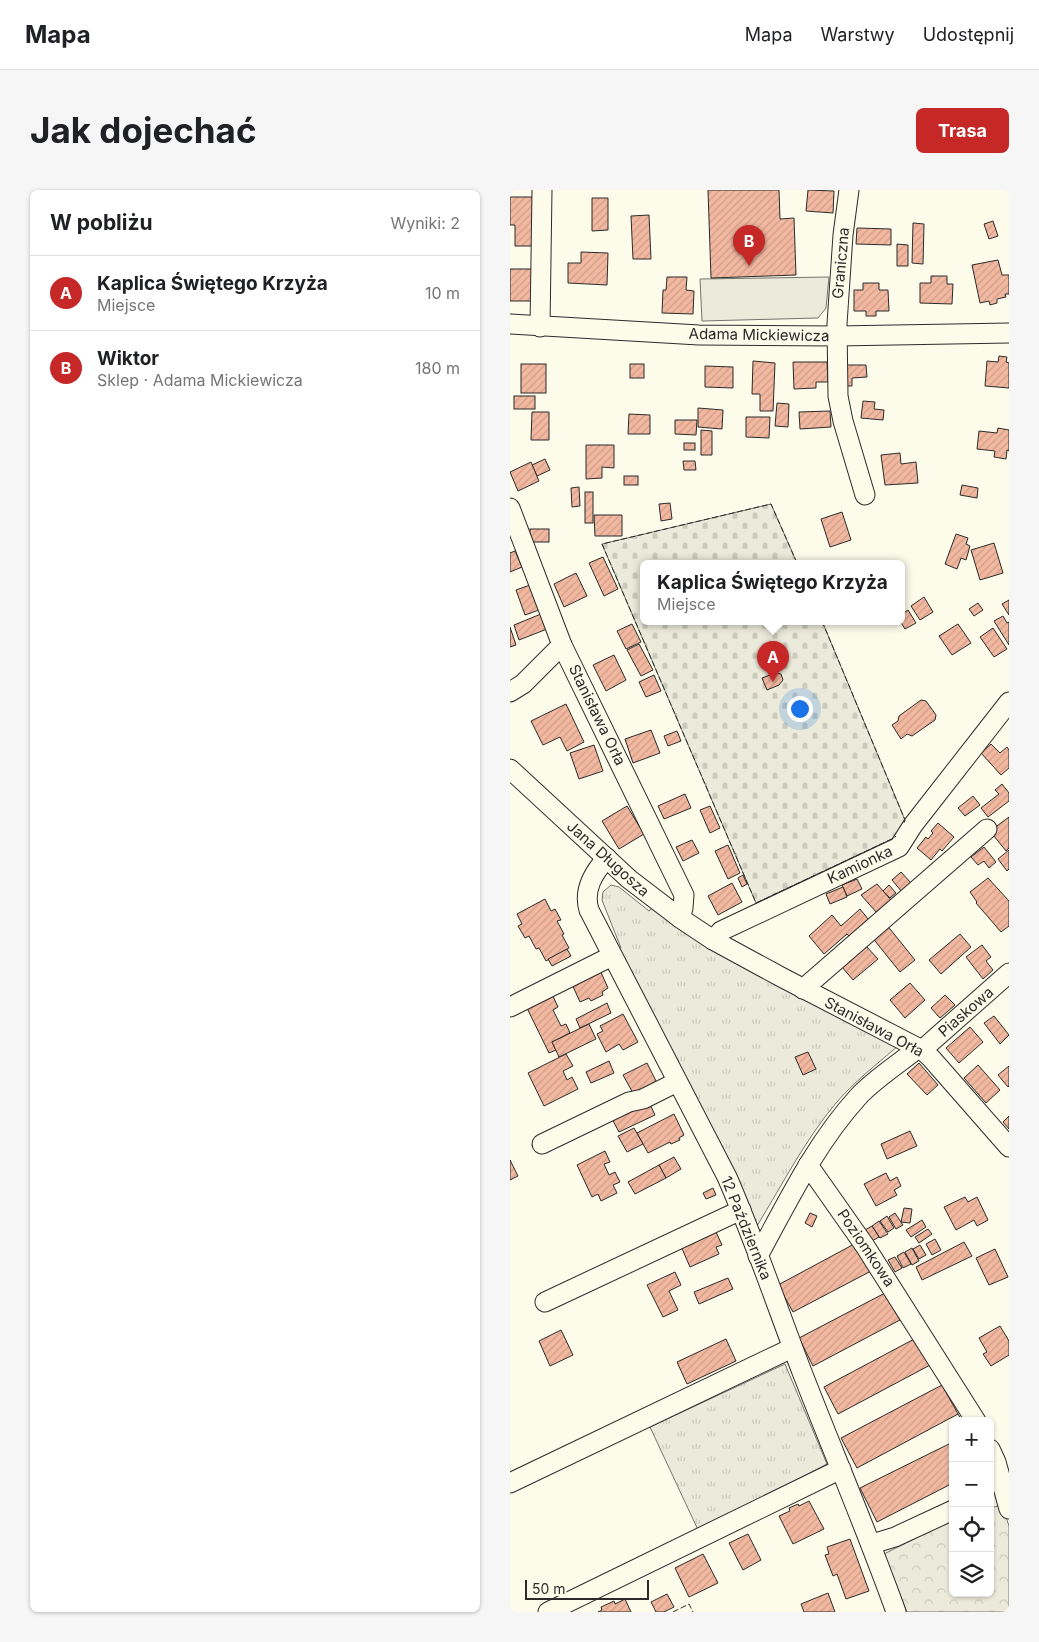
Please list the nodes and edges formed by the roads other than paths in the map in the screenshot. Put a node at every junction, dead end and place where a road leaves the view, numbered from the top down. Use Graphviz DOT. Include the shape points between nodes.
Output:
graph roads {
  1 [pos="542,190"];
  2 [pos="849,190"];
  3 [pos="510,324"];
  4 [pos="540,327"];
  5 [pos="1009,333"];
  6 [pos="837,336"];
  7 [pos="865,495"];
  8 [pos="510,508"];
  9 [pos="562,644"];
  10 [pos="510,692"];
  11 [pos="1009,702"];
  12 [pos="510,769"];
  13 [pos="987,829"];
  14 [pos="607,858"];
  15 [pos="680,918"];
  16 [pos="713,940"];
  17 [pos="612,956"];
  18 [pos="1009,973"];
  19 [pos="803,989"];
  20 [pos="510,1007"];
  21 [pos="920,1049"];
  22 [pos="677,1082"];
  23 [pos="542,1144"];
  24 [pos="1009,1147"];
  25 [pos="808,1165"];
  26 [pos="741,1210"];
  27 [pos="758,1256"];
  28 [pos="544,1302"];
  29 [pos="792,1348"];
  30 [pos="973,1417"];
  31 [pos="994,1458"];
  32 [pos="841,1469"];
  33 [pos="510,1483"];
  34 [pos="997,1490"];
  35 [pos="1009,1509"];
  36 [pos="949,1512"];
  37 [pos="872,1544"];
  38 [pos="548,1612"];
  39 [pos="896,1612"];
  1 -- 4 [label="street"];
  2 -- 6 [label="street, Graniczna"];
  3 -- 4 [label="street, Adama Mickiewicza"];
  4 -- 6 [label="street, Adama Mickiewicza" via="699,335"];
  5 -- 6 [label="street, Adama Mickiewicza"];
  6 -- 7 [label="street, Graniczna" via="838,396"];
  8 -- 9 [label="street, Stanisława Orła"];
  9 -- 10 [label="street" via="523,684"];
  9 -- 15 [label="street, Stanisława Orła" via="684,895"];
  11 -- 16 [label="street, Kamionka" via="913,825 899,848 721,931"];
  12 -- 14 [label="street, Jana Długosza"];
  13 -- 19 [label="street"];
  14 -- 15 [label="street, Jana Długosza"];
  14 -- 17 [label="street, 12 Października" via="588,887 586,903"];
  15 -- 16 [label="street, Jana Długosza"];
  16 -- 19 [label="street, Stanisława Orła"];
  17 -- 20 [label="street"];
  17 -- 22 [label="street, 12 Października"];
  18 -- 21 [label="street, Piaskowa"];
  19 -- 21 [label="street, Stanisława Orła"];
  21 -- 24 [label="street, Stanisława Orła" via="932,1058"];
  21 -- 25 [label="street, Piaskowa" via="860,1095"];
  22 -- 23 [label="street"];
  22 -- 26 [label="street, 12 Października"];
  25 -- 27 [label="street"];
  25 -- 30 [label="street, Poziomkowa" via="865,1246"];
  26 -- 27 [label="street, 12 Października"];
  26 -- 28 [label="street"];
  27 -- 29 [label="street, 12 Października"];
  29 -- 32 [label="street, 12 Października"];
  29 -- 33 [label="street"];
  31 -- 34 [label="street"];
  32 -- 37 [label="street, 12 Października"];
  32 -- 38 [label="street"];
  34 -- 35 [label="street"];
  36 -- 37 [label="street"];
  37 -- 39 [label="street, 12 Października"];
}
